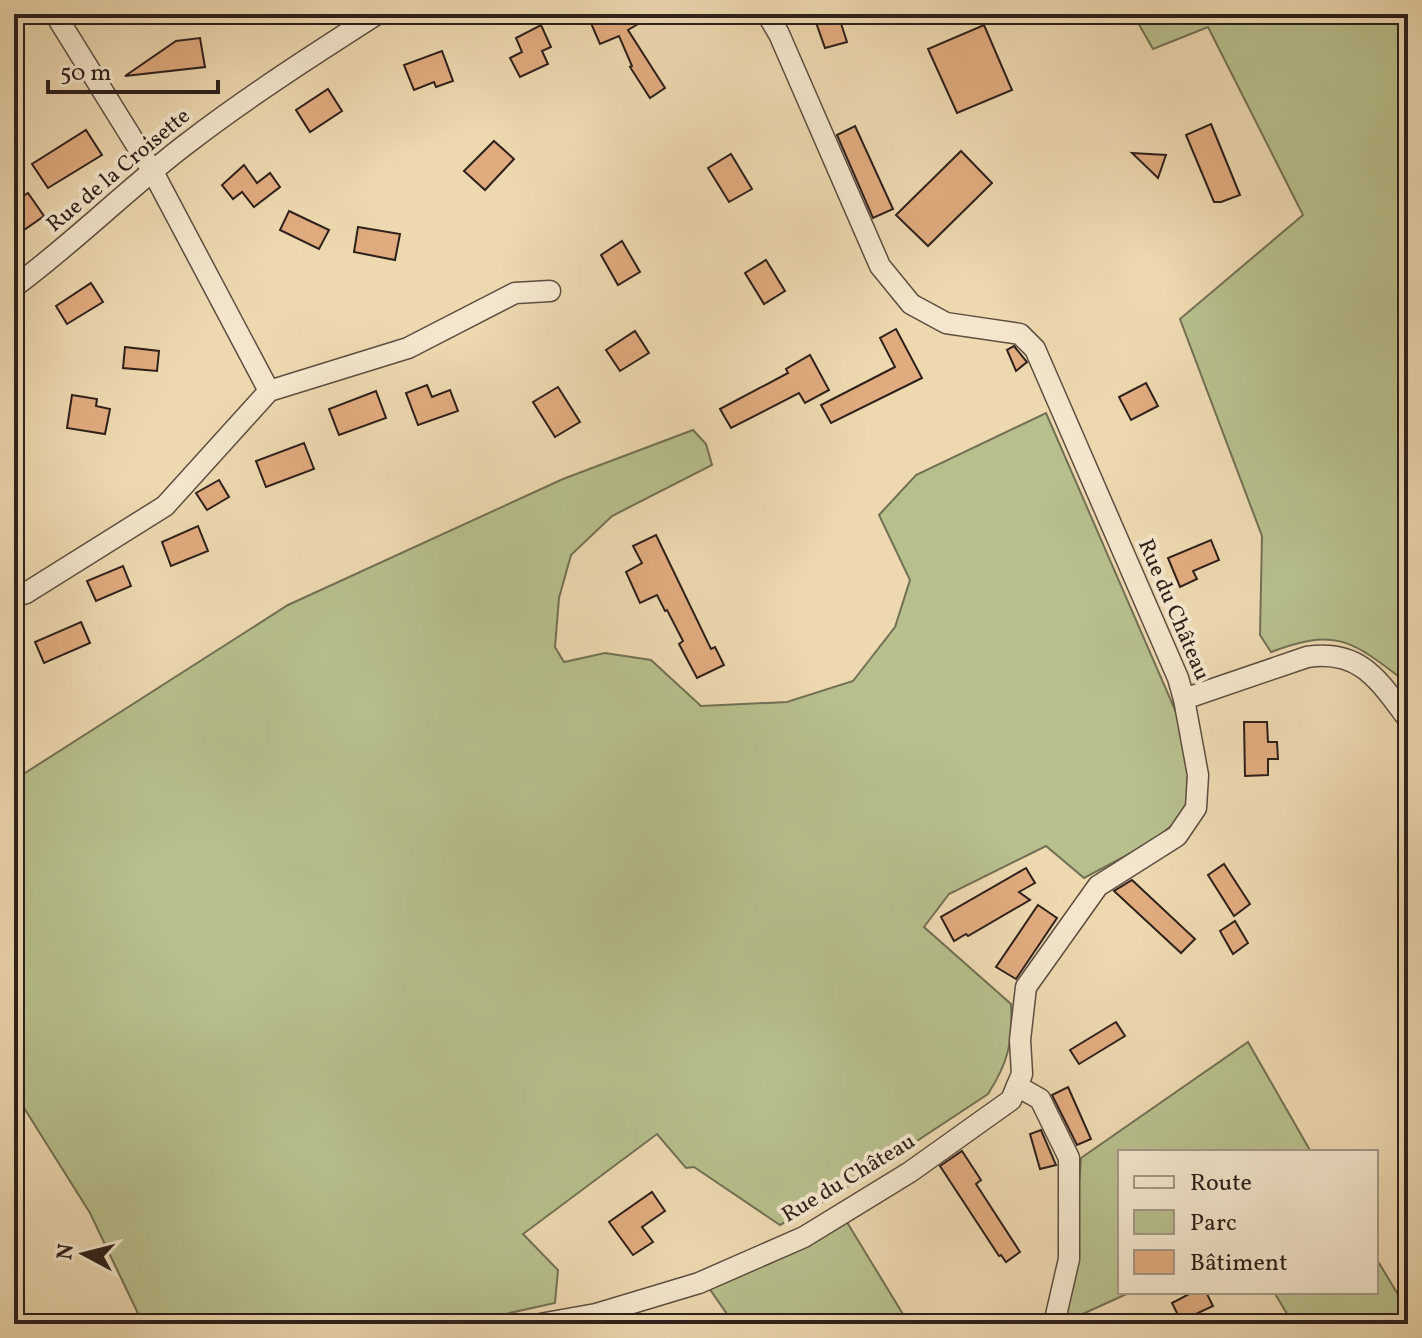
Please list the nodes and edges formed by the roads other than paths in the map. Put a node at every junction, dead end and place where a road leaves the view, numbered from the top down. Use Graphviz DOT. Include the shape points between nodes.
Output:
graph roads {
  1 [pos="55,14"];
  2 [pos="377,14"];
  3 [pos="767,14"];
  4 [pos="153,172"];
  5 [pos="14,287"];
  6 [pos="550,291"];
  7 [pos="269,391"];
  8 [pos="14,597"];
  9 [pos="1184,699"];
  10 [pos="1408,719"];
  11 [pos="1017,1086"];
  12 [pos="540,1324"];
  13 [pos="1054,1324"];
  1 -- 4 [label="street"];
  2 -- 4 [label="street, Rue de la Croisette" via="265,86"];
  3 -- 9 [label="street, Rue du Château" via="880,266 911,304 946,323 1020,334 1035,349"];
  4 -- 5 [label="street, Rue de la Croisette"];
  4 -- 7 [label="street"];
  6 -- 7 [label="street" via="515,293 408,348"];
  7 -- 8 [label="street" via="165,506"];
  9 -- 10 [label="street" via="1326,654 1372,672"];
  9 -- 11 [label="street, Rue du Château" via="1198,775 1196,808 1177,836 1098,886 1026,987"];
  11 -- 12 [label="street, Rue du Château" via="1011,1100 804,1237 699,1283 596,1314"];
  11 -- 13 [label="street" via="1040,1099 1069,1158 1069,1259"];
}
